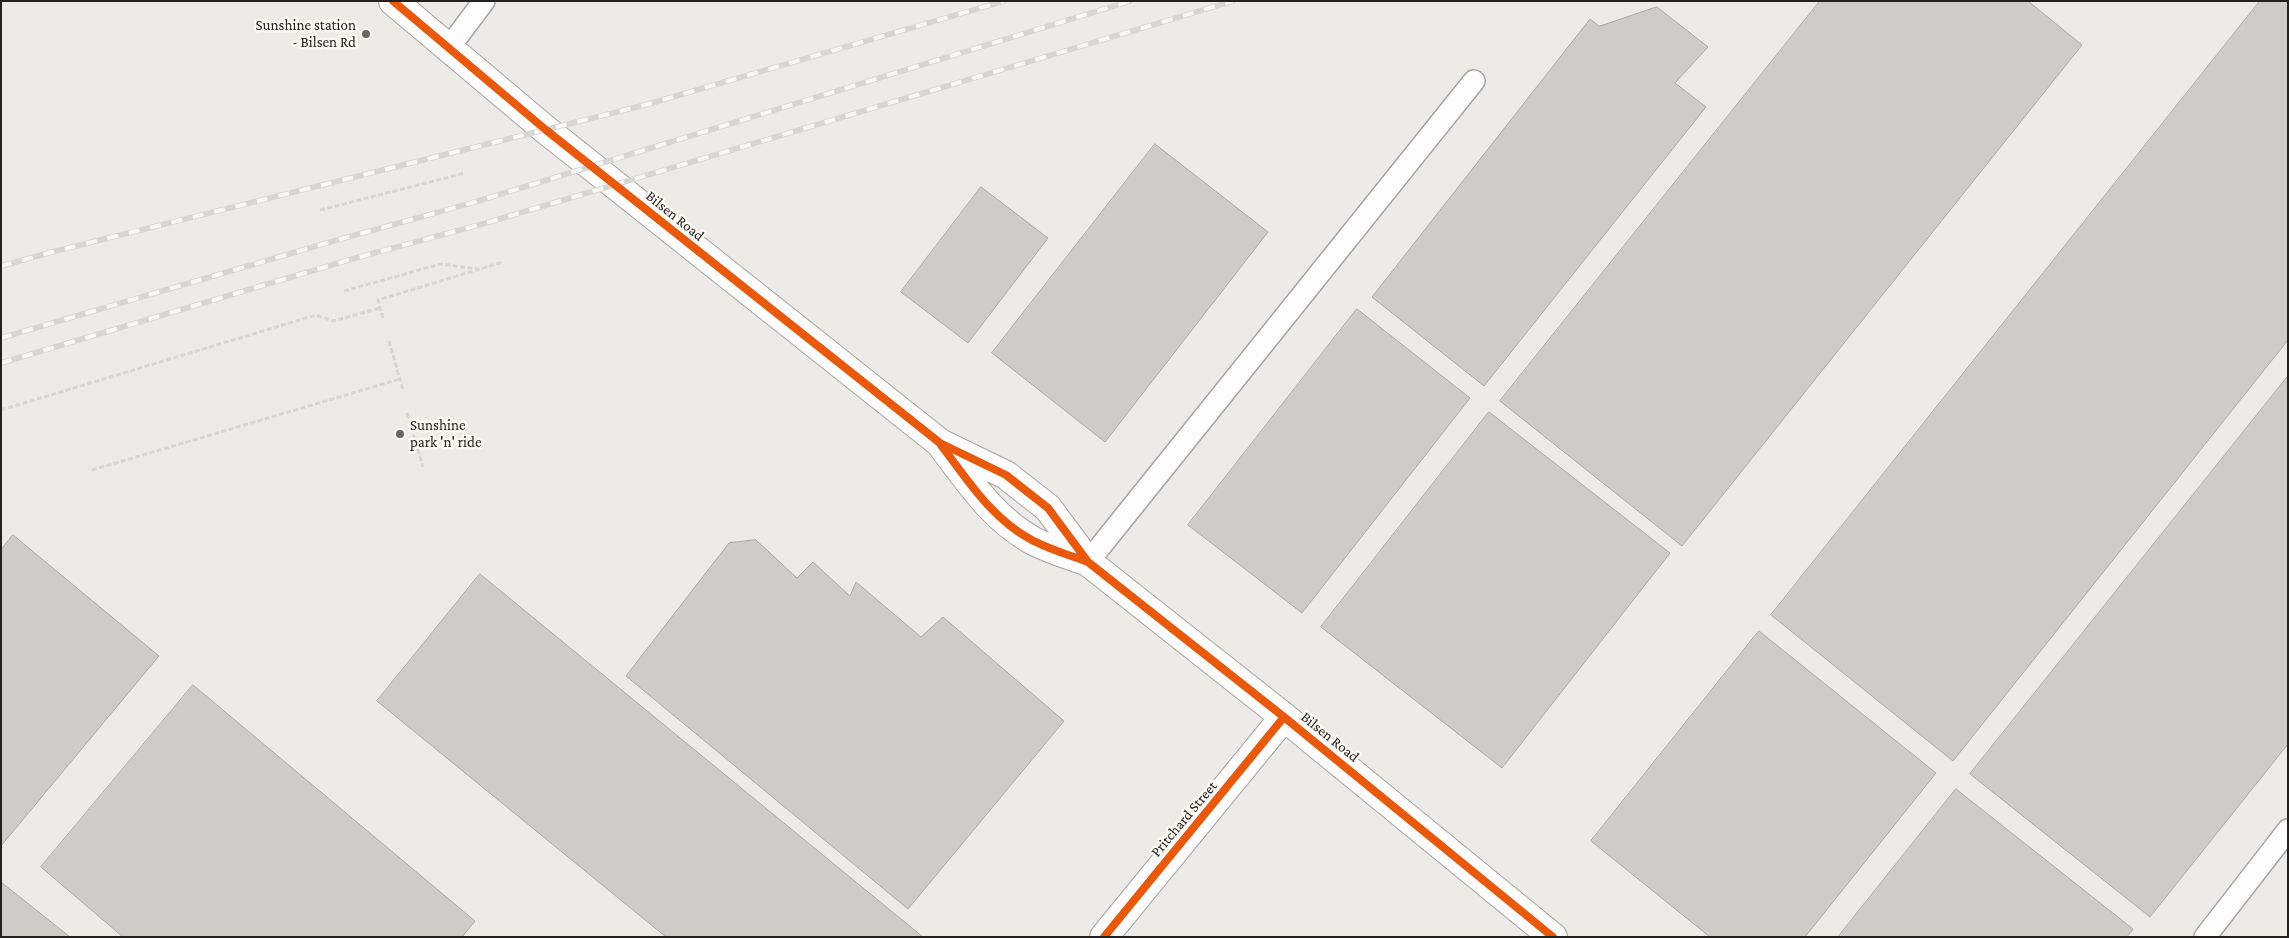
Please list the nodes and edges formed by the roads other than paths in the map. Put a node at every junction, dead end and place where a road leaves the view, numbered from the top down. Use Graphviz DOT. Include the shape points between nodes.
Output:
graph roads {
  1 [pos="484,1"];
  2 [pos="392,3"];
  3 [pos="448,49"];
  4 [pos="1474,81"];
  5 [pos="940,443"];
  6 [pos="1088,562"];
  7 [pos="1284,717"];
  8 [pos="2288,830"];
  9 [pos="1104,937"];
  10 [pos="1553,937"];
  11 [pos="2205,937"];
  1 -- 3 [label="lane"];
  2 -- 3 [label="street, Bilsen Road"];
  3 -- 5 [label="street, Bilsen Road"];
  4 -- 6 [label="lane"];
  5 -- 6 [label="street, Bilsen Road" via="1006,475 1048,508"];
  5 -- 6 [label="street, Bilsen Road" via="986,504 1018,530 1030,539"];
  6 -- 7 [label="street, Bilsen Road"];
  7 -- 9 [label="street, Pritchard Street"];
  7 -- 10 [label="street, Bilsen Road"];
  8 -- 11 [label="lane"];
}
